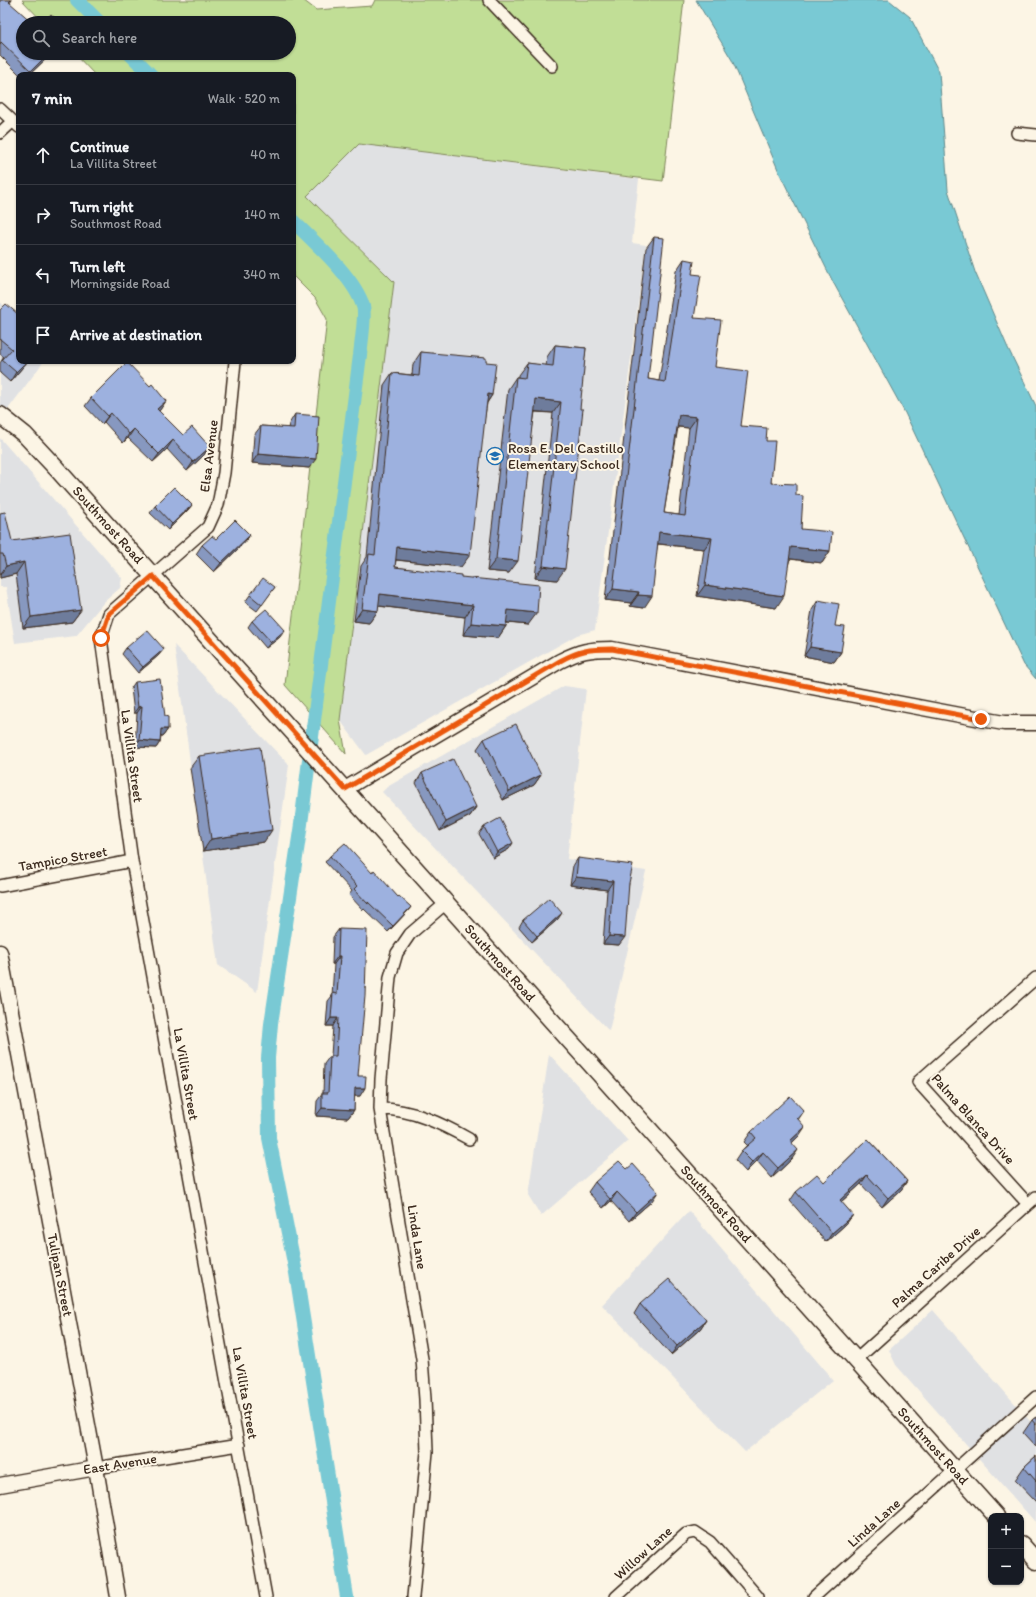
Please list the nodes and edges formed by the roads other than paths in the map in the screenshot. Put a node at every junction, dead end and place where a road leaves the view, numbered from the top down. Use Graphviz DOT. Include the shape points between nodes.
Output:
graph roads {
  1 [pos="489,0"];
  2 [pos="552,66"];
  3 [pos="0,109"];
  4 [pos="16,124"];
  5 [pos="0,133"];
  6 [pos="1017,133"];
  7 [pos="1036,135"];
  8 [pos="235,364"];
  9 [pos="0,415"];
  10 [pos="153,576"];
  11 [pos="1036,723"];
  12 [pos="345,789"];
  13 [pos="132,861"];
  14 [pos="0,886"];
  15 [pos="446,903"];
  16 [pos="0,952"];
  17 [pos="1036,978"];
  18 [pos="380,1109"];
  19 [pos="469,1139"];
  20 [pos="1032,1201"];
  21 [pos="856,1360"];
  22 [pos="1036,1398"];
  23 [pos="239,1445"];
  24 [pos="96,1468"];
  25 [pos="955,1471"];
  26 [pos="0,1485"];
  27 [pos="993,1513"];
  28 [pos="1024,1547"];
  29 [pos="1036,1561"];
  30 [pos="118,1597"];
  31 [pos="266,1597"];
  32 [pos="413,1597"];
  33 [pos="616,1597"];
  34 [pos="758,1597"];
  35 [pos="814,1597"];
  1 -- 2 [label="street"];
  3 -- 4 [label="street"];
  4 -- 5 [label="street"];
  6 -- 7 [label="street"];
  8 -- 10 [label="street, Elsa Avenue" via="224,474 218,505 208,527"];
  9 -- 10 [label="main road, Southmost Road" via="56,468"];
  10 -- 12 [label="main road, Southmost Road"];
  10 -- 13 [label="street, La Villita Street" via="109,614 101,638"];
  11 -- 12 [label="street" via="1004,723 612,649 593,649 577,652 560,661"];
  12 -- 15 [label="main road, Southmost Road"];
  13 -- 14 [label="street, Tampico Street"];
  13 -- 23 [label="street, La Villita Street"];
  15 -- 18 [label="street, Linda Lane" via="410,934 395,959 390,977"];
  15 -- 21 [label="main road, Southmost Road"];
  16 -- 24 [label="street, Tulipan Street"];
  17 -- 20 [label="street, Palma Blanca Drive" via="918,1082"];
  18 -- 19 [label="street" via="395,1109 444,1124"];
  18 -- 32 [label="street, Linda Lane" via="422,1359 425,1399 427,1452"];
  20 -- 21 [label="street, Palma Caribe Drive"];
  21 -- 25 [label="main road, Southmost Road"];
  22 -- 25 [label="street"];
  23 -- 24 [label="street, East Avenue"];
  23 -- 31 [label="street, La Villita Street"];
  24 -- 26 [label="street, East Avenue"];
  24 -- 30 [label="street, Tulipan Street"];
  25 -- 27 [label="main road, Southmost Road"];
  25 -- 35 [label="street, Linda Lane"];
  28 -- 29 [label="main road"];
  33 -- 34 [label="street, Willow Lane" via="686,1534 695,1532 710,1542"];
}
